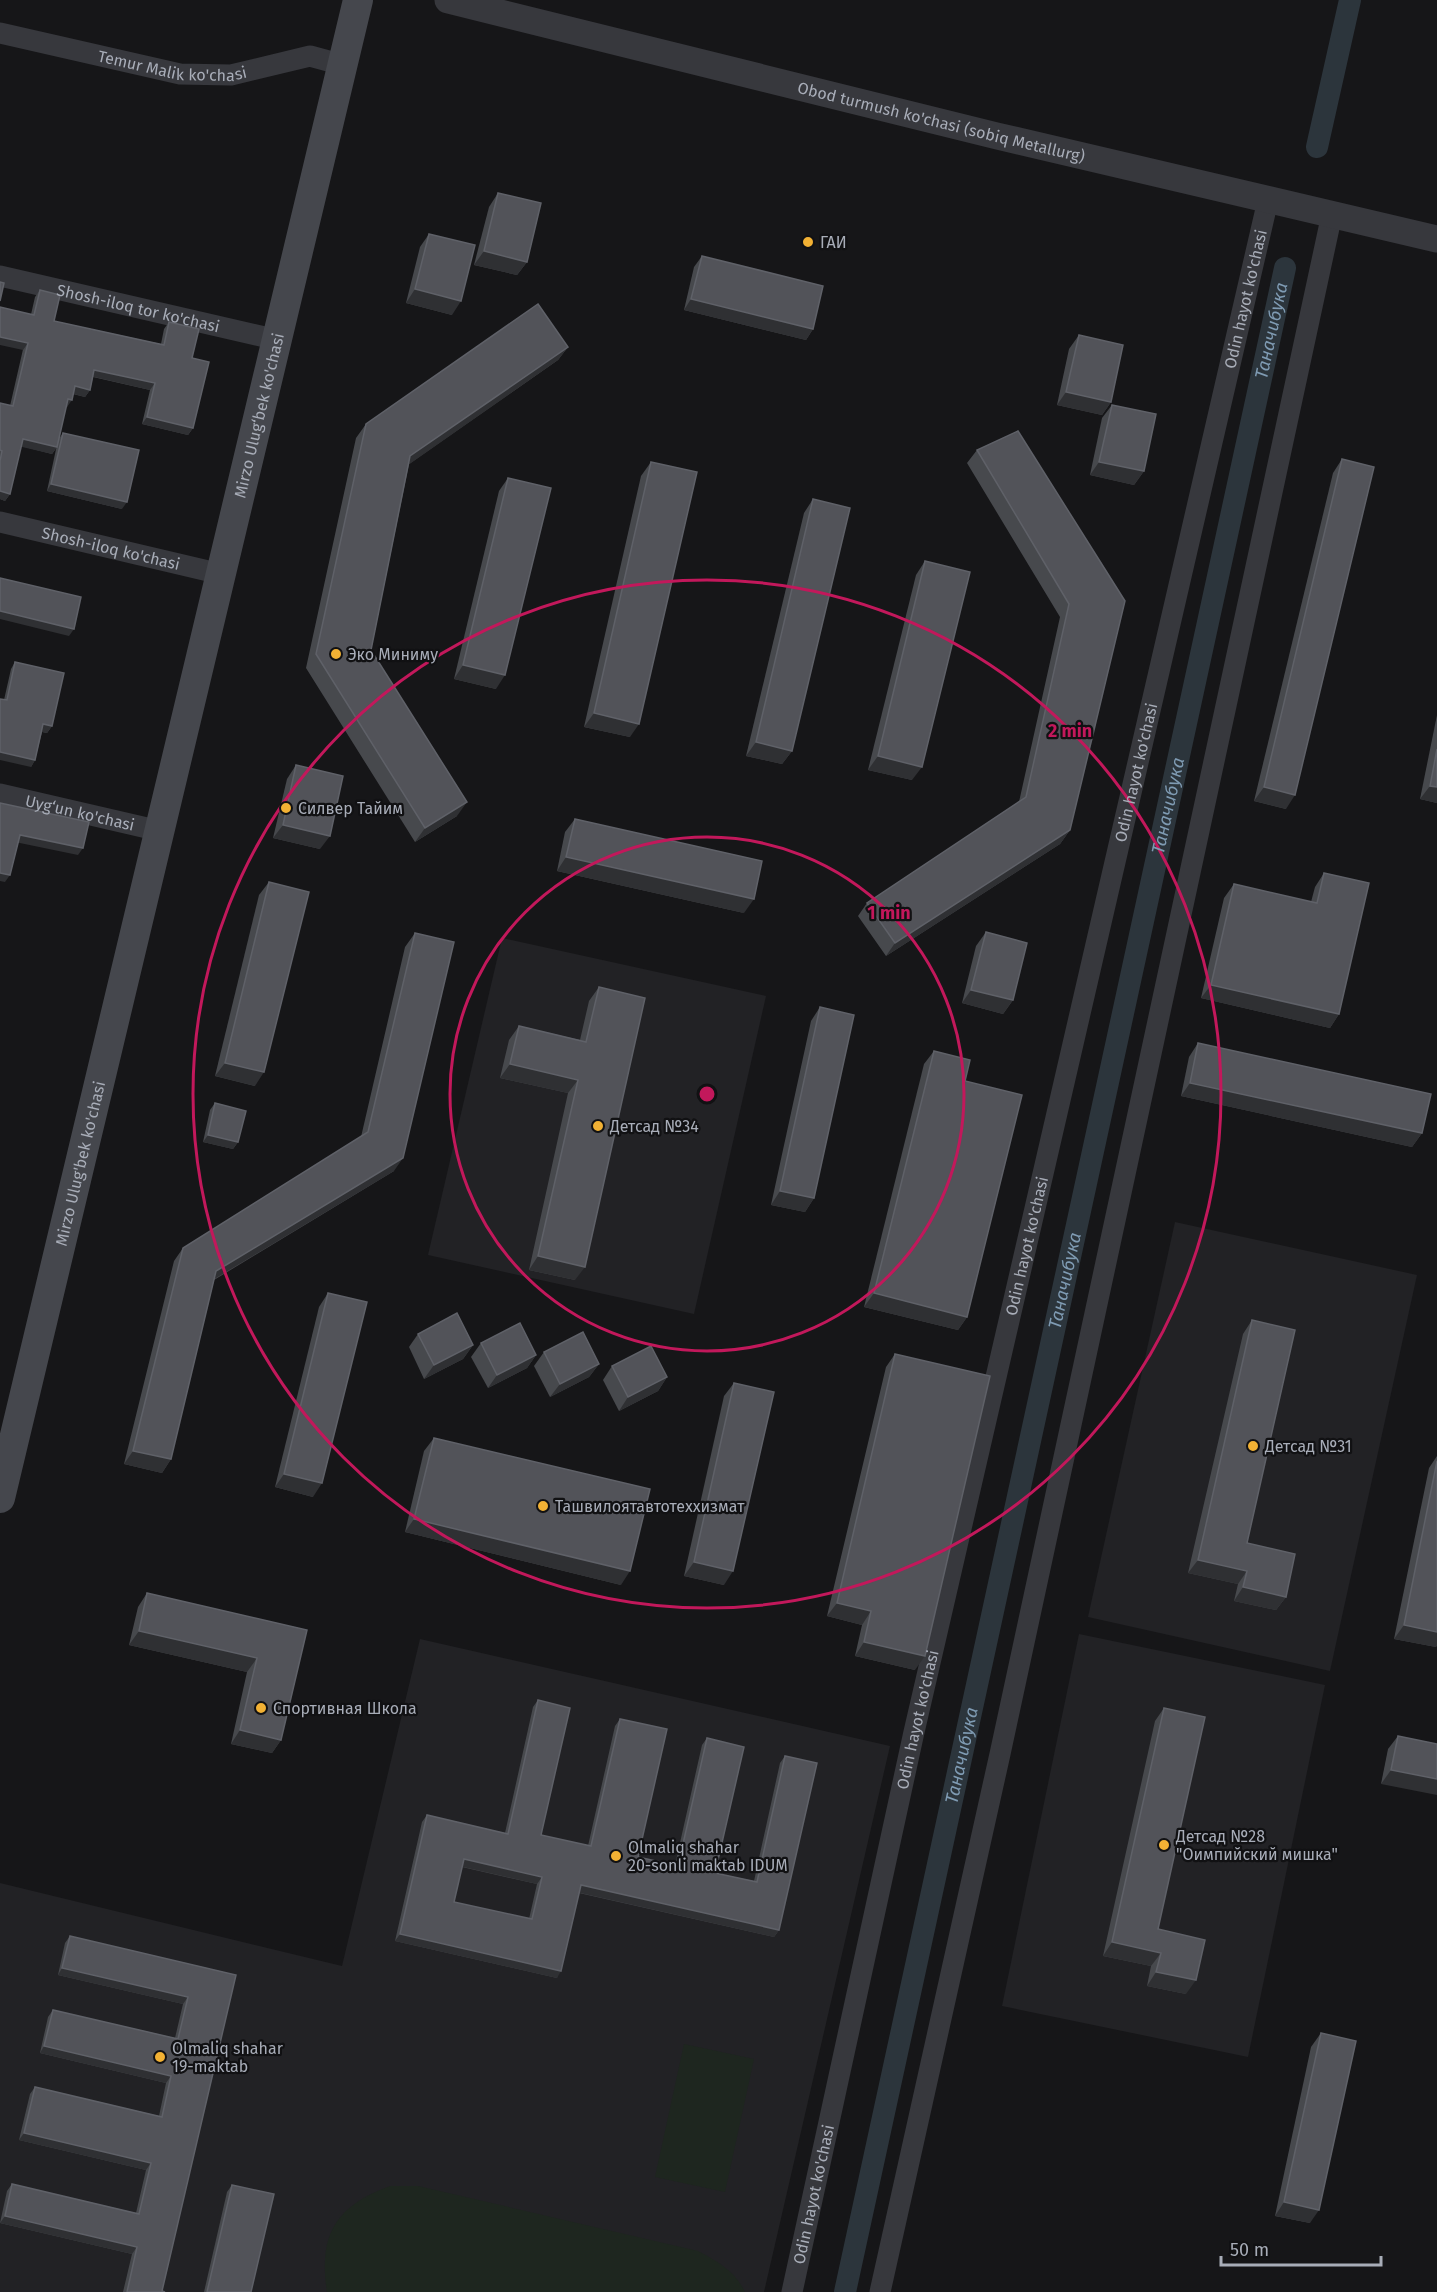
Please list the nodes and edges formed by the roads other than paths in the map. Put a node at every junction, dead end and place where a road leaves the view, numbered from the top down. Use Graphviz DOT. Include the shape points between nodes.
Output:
graph roads {
  1 [pos="358,0"];
  2 [pos="448,0"];
  3 [pos="0,33"];
  4 [pos="344,65"];
  5 [pos="1268,200"];
  6 [pos="1332,214"];
  7 [pos="1437,239"];
  8 [pos="0,276"];
  9 [pos="278,340"];
  10 [pos="0,522"];
  11 [pos="221,574"];
  12 [pos="0,794"];
  13 [pos="160,831"];
  14 [pos="0,1498"];
  15 [pos="792,2292"];
  16 [pos="880,2292"];
  1 -- 4 [label="main road, Mirzo Ulug‘bek ko'chasi"];
  2 -- 5 [label="street, Obod turmush ko'chasi (sobiq Metallurg)"];
  3 -- 4 [label="street, Temur Malik ko'chasi" via="188,75 231,75 310,56"];
  4 -- 9 [label="main road, Mirzo Ulug‘bek ko'chasi"];
  5 -- 6 [label="street, Obod turmush ko'chasi (sobiq Metallurg)"];
  5 -- 15 [label="street, Odin hayot ko'chasi" via="914,1732"];
  6 -- 7 [label="street, Obod turmush ko'chasi (sobiq Metallurg)"];
  6 -- 16 [label="street"];
  8 -- 9 [label="street, Shosh-iloq tor ko'chasi"];
  9 -- 11 [label="main road, Mirzo Ulug‘bek ko'chasi"];
  10 -- 11 [label="street, Shosh-iloq ko'chasi"];
  11 -- 13 [label="main road, Mirzo Ulug‘bek ko'chasi"];
  12 -- 13 [label="street, Uyg‘un ko'chasi"];
  13 -- 14 [label="main road, Mirzo Ulug'bek ko'chasi"];
}
